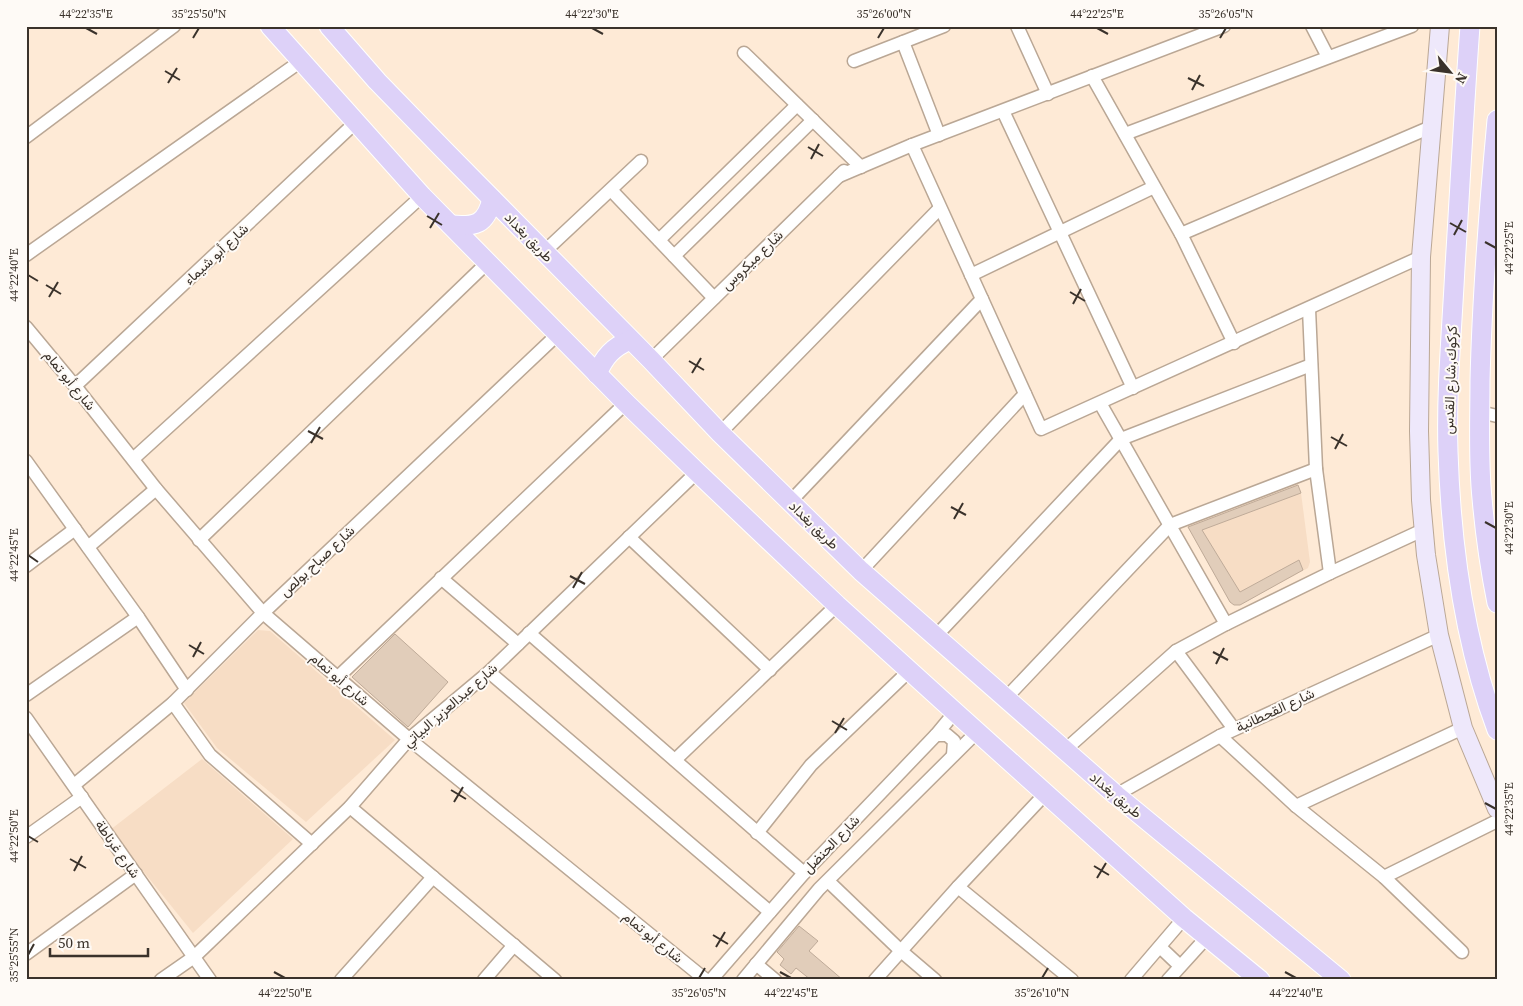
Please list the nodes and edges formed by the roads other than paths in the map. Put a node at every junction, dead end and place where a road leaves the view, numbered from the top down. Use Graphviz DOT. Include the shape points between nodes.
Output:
graph roads {
  1 [pos="174,26"];
  2 [pos="270,26"];
  3 [pos="329,26"];
  4 [pos="943,26"];
  5 [pos="1017,26"];
  6 [pos="1224,26"];
  7 [pos="1312,26"];
  8 [pos="1412,26"];
  9 [pos="1440,26"];
  10 [pos="1470,26"];
  11 [pos="903,42"];
  12 [pos="744,53"];
  13 [pos="1328,57"];
  14 [pos="300,61"];
  15 [pos="854,61"];
  16 [pos="1092,76"];
  17 [pos="1048,94"];
  18 [pos="797,105"];
  19 [pos="1003,111"];
  20 [pos="812,120"];
  21 [pos="1497,120"];
  22 [pos="356,122"];
  23 [pos="1431,127"];
  24 [pos="1124,134"];
  25 [pos="939,135"];
  26 [pos="26,137"];
  27 [pos="912,145"];
  28 [pos="641,161"];
  29 [pos="858,164"];
  30 [pos="1494,185"];
  31 [pos="1154,187"];
  32 [pos="611,190"];
  33 [pos="422,196"];
  34 [pos="492,199"];
  35 [pos="940,208"];
  36 [pos="1493,210"];
  37 [pos="451,225"];
  38 [pos="1060,232"];
  39 [pos="1180,234"];
  40 [pos="659,240"];
  41 [pos="544,252"];
  42 [pos="26,255"];
  43 [pos="674,256"];
  44 [pos="1421,258"];
  45 [pos="488,262"];
  46 [pos="971,275"];
  47 [pos="1455,278"];
  48 [pos="1485,278"];
  49 [pos="714,298"];
  50 [pos="982,299"];
  51 [pos="1309,309"];
  52 [pos="1490,310"];
  53 [pos="26,327"];
  54 [pos="558,334"];
  55 [pos="630,340"];
  56 [pos="1234,343"];
  57 [pos="651,360"];
  58 [pos="1311,365"];
  59 [pos="597,374"];
  60 [pos="75,386"];
  61 [pos="1133,388"];
  62 [pos="1025,394"];
  63 [pos="626,403"];
  64 [pos="1100,403"];
  65 [pos="1488,414"];
  66 [pos="720,433"];
  67 [pos="1121,439"];
  68 [pos="133,459"];
  69 [pos="26,461"];
  70 [pos="1316,469"];
  71 [pos="697,472"];
  72 [pos="156,490"];
  73 [pos="790,502"];
  74 [pos="1170,525"];
  75 [pos="1491,527"];
  76 [pos="75,530"];
  77 [pos="1423,530"];
  78 [pos="629,537"];
  79 [pos="199,540"];
  80 [pos="88,547"];
  81 [pos="26,566"];
  82 [pos="861,571"];
  83 [pos="1330,573"];
  84 [pos="442,578"];
  85 [pos="1497,603"];
  86 [pos="837,605"];
  87 [pos="263,613"];
  88 [pos="138,617"];
  89 [pos="1226,624"];
  90 [pos="529,633"];
  91 [pos="1439,635"];
  92 [pos="935,637"];
  93 [pos="518,644"];
  94 [pos="1176,651"];
  95 [pos="770,670"];
  96 [pos="910,670"];
  97 [pos="489,672"];
  98 [pos="338,677"];
  99 [pos="187,690"];
  100 [pos="26,695"];
  101 [pos="1006,698"];
  102 [pos="173,703"];
  103 [pos="955,712"];
  104 [pos="26,718"];
  105 [pos="1463,728"];
  106 [pos="1234,729"];
  107 [pos="1497,730"];
  108 [pos="978,731"];
  109 [pos="936,735"];
  110 [pos="1220,736"];
  111 [pos="409,739"];
  112 [pos="1065,750"];
  113 [pos="953,755"];
  114 [pos="675,760"];
  115 [pos="74,785"];
  116 [pos="1046,793"];
  117 [pos="1116,795"];
  118 [pos="82,797"];
  119 [pos="1296,806"];
  120 [pos="350,807"];
  121 [pos="1497,809"];
  122 [pos="1497,821"];
  123 [pos="757,832"];
  124 [pos="26,837"];
  125 [pos="312,844"];
  126 [pos="804,873"];
  127 [pos="136,874"];
  128 [pos="432,877"];
  129 [pos="1384,877"];
  130 [pos="828,881"];
  131 [pos="958,887"];
  132 [pos="770,912"];
  133 [pos="1184,918"];
  134 [pos="1207,937"];
  135 [pos="514,946"];
  136 [pos="1160,947"];
  137 [pos="901,951"];
  138 [pos="1462,952"];
  139 [pos="26,954"];
  140 [pos="194,957"];
  141 [pos="756,964"];
  142 [pos="1180,966"];
  143 [pos="161,980"];
  144 [pos="210,980"];
  145 [pos="341,980"];
  146 [pos="484,980"];
  147 [pos="555,980"];
  148 [pos="706,980"];
  149 [pos="711,980"];
  150 [pos="743,980"];
  151 [pos="775,980"];
  152 [pos="875,980"];
  153 [pos="935,980"];
  154 [pos="1072,980"];
  155 [pos="1131,980"];
  156 [pos="1168,980"];
  157 [pos="1260,980"];
  158 [pos="1340,980"];
  1 -- 26 [label="street"];
  2 -- 14 [label="main road"];
  3 -- 34 [label="main road, طريق بغداد" via="377,81"];
  4 -- 11 [label="street"];
  5 -- 17 [label="street"];
  6 -- 16 [label="street"];
  7 -- 13 [label="street"];
  8 -- 13 [label="street"];
  9 -- 23 [label="street"];
  10 -- 47 [label="main road, كركوك,شارع القدس"];
  11 -- 15 [label="street"];
  11 -- 25 [label="street"];
  12 -- 18 [label="street"];
  13 -- 24 [label="street"];
  14 -- 22 [label="main road"];
  14 -- 42 [label="street"];
  16 -- 17 [label="street"];
  16 -- 24 [label="street"];
  17 -- 19 [label="street"];
  18 -- 20 [label="street"];
  18 -- 40 [label="street"];
  19 -- 25 [label="street"];
  19 -- 38 [label="street"];
  20 -- 29 [label="street"];
  20 -- 43 [label="street"];
  21 -- 30 [label="main road"];
  22 -- 33 [label="main road"];
  22 -- 60 [label="street, شارع أبو شيماء"];
  23 -- 39 [label="street"];
  23 -- 44 [label="street"];
  24 -- 31 [label="street"];
  25 -- 27 [label="street"];
  27 -- 29 [label="street"];
  27 -- 35 [label="street"];
  28 -- 32 [label="street"];
  29 -- 49 [label="street, شارع ميكروس" via="839,176"];
  30 -- 36 [label="main road"];
  31 -- 38 [label="street"];
  31 -- 39 [label="street"];
  32 -- 40 [label="street"];
  32 -- 41 [label="street"];
  33 -- 37 [label="main road"];
  33 -- 68 [label="street"];
  34 -- 37 [label="main road" via="489,211 476,224"];
  34 -- 41 [label="main road, طريق بغداد"];
  35 -- 46 [label="street"];
  35 -- 66 [label="street"];
  36 -- 48 [label="main road"];
  37 -- 45 [label="main road"];
  38 -- 46 [label="street"];
  38 -- 61 [label="street"];
  39 -- 56 [label="street"];
  40 -- 43 [label="street"];
  41 -- 55 [label="main road, طريق بغداد"];
  43 -- 49 [label="street"];
  44 -- 51 [label="street"];
  44 -- 77 [label="street" via="1419,468"];
  45 -- 54 [label="main road"];
  45 -- 79 [label="street"];
  46 -- 50 [label="street"];
  47 -- 48 [label="main road"];
  47 -- 107 [label="main road, كركوك,شارع القدس" via="1448,450 1451,517 1474,653"];
  48 -- 52 [label="main road"];
  49 -- 57 [label="street, شارع ميكروس"];
  50 -- 62 [label="street"];
  50 -- 73 [label="street"];
  51 -- 56 [label="street"];
  51 -- 58 [label="street"];
  52 -- 65 [label="main road"];
  53 -- 60 [label="street, شارع أبو تمام"];
  54 -- 59 [label="main road"];
  54 -- 87 [label="street, شارع صباح بولص"];
  55 -- 57 [label="main road, طريق بغداد"];
  55 -- 59 [label="main road" via="606,356"];
  56 -- 61 [label="street"];
  57 -- 66 [label="main road, طريق بغداد"];
  58 -- 67 [label="street"];
  58 -- 70 [label="street"];
  59 -- 63 [label="main road"];
  60 -- 68 [label="street, شارع أبو تمام"];
  61 -- 64 [label="street"];
  62 -- 64 [label="street" via="1040,429"];
  62 -- 82 [label="street"];
  63 -- 71 [label="main road"];
  63 -- 84 [label="street"];
  64 -- 67 [label="street"];
  65 -- 75 [label="main road" via="1482,497"];
  66 -- 73 [label="main road, طريق بغداد"];
  67 -- 74 [label="street"];
  67 -- 92 [label="street"];
  68 -- 72 [label="street, شارع أبو تمام"];
  69 -- 76 [label="street"];
  70 -- 74 [label="street"];
  70 -- 83 [label="street"];
  71 -- 78 [label="street, شارع عبدالعزيز البياتي"];
  71 -- 86 [label="main road"];
  72 -- 79 [label="street, شارع أبو تمام"];
  72 -- 80 [label="street"];
  73 -- 82 [label="main road, طريق بغداد"];
  74 -- 89 [label="street"];
  74 -- 101 [label="street"];
  75 -- 85 [label="main road" via="1490,566"];
  76 -- 80 [label="street"];
  76 -- 81 [label="street"];
  77 -- 83 [label="street"];
  77 -- 91 [label="street"];
  78 -- 90 [label="street, شارع عبدالعزيز البياتي"];
  78 -- 95 [label="street"];
  79 -- 87 [label="street, شارع أبو تمام"];
  80 -- 88 [label="street"];
  82 -- 92 [label="main road, طريق بغداد"];
  83 -- 89 [label="street"];
  84 -- 93 [label="street"];
  84 -- 98 [label="street"];
  86 -- 95 [label="street"];
  86 -- 96 [label="main road"];
  87 -- 98 [label="street, شارع أبو تمام"];
  87 -- 99 [label="street, شارع صباح بولص"];
  88 -- 99 [label="street"];
  88 -- 100 [label="street"];
  89 -- 94 [label="street"];
  90 -- 93 [label="street, شارع عبدالعزيز البياتي"];
  90 -- 114 [label="street"];
  91 -- 105 [label="street"];
  91 -- 106 [label="street, شارع القحطانية"];
  92 -- 101 [label="main road, طريق بغداد"];
  93 -- 97 [label="street, شارع عبدالعزيز البياتي"];
  94 -- 106 [label="street"];
  94 -- 112 [label="street"];
  95 -- 114 [label="street"];
  96 -- 103 [label="main road"];
  96 -- 123 [label="street" via="811,765"];
  97 -- 111 [label="street, شارع عبدالعزيز البياتي"];
  97 -- 132 [label="street"];
  98 -- 111 [label="street, شارع أبو تمام"];
  99 -- 102 [label="street, شارع صباح بولص"];
  101 -- 112 [label="main road, طريق بغداد"];
  102 -- 115 [label="street, شارع صباح بولص"];
  102 -- 125 [label="street" via="210,755"];
  103 -- 108 [label="main road"];
  103 -- 109 [label="street, شارع الحنضل"];
  104 -- 115 [label="street, شارع غرناطة"];
  105 -- 119 [label="street"];
  105 -- 121 [label="street"];
  106 -- 110 [label="street, شارع القحطانية"];
  108 -- 113 [label="street, شارع الحنضل"];
  108 -- 116 [label="main road"];
  109 -- 113 [label="street" via="947,735 954,741"];
  109 -- 126 [label="street, شارع الحنضل"];
  110 -- 117 [label="street, شارع القحطانية"];
  110 -- 119 [label="street"];
  111 -- 120 [label="street, شارع عبدالعزيز البياتي"];
  111 -- 148 [label="street, شارع أبو تمام"];
  112 -- 117 [label="main road, طريق بغداد"];
  113 -- 130 [label="street, شارع الحنضل"];
  114 -- 123 [label="street"];
  115 -- 118 [label="street, شارع غرناطة"];
  116 -- 131 [label="street"];
  116 -- 133 [label="main road"];
  117 -- 158 [label="main road, طريق بغداد"];
  118 -- 124 [label="street"];
  118 -- 127 [label="street, شارع غرناطة"];
  119 -- 129 [label="street"];
  120 -- 125 [label="street, شارع عبدالعزيز البياتي"];
  120 -- 128 [label="street"];
  122 -- 129 [label="street"];
  123 -- 126 [label="street"];
  125 -- 140 [label="street, شارع عبدالعزيز البياتي"];
  126 -- 132 [label="street, شارع الحنضل"];
  127 -- 139 [label="street"];
  127 -- 140 [label="street, شارع غرناطة"];
  128 -- 135 [label="street"];
  128 -- 145 [label="street"];
  129 -- 138 [label="street"];
  130 -- 137 [label="street"];
  130 -- 141 [label="street, شارع الحنضل"];
  131 -- 137 [label="street"];
  131 -- 154 [label="street"];
  132 -- 149 [label="street, شارع الحنضل"];
  133 -- 134 [label="main road"];
  133 -- 136 [label="street"];
  134 -- 142 [label="street"];
  134 -- 157 [label="main road"];
  135 -- 146 [label="street"];
  135 -- 147 [label="street"];
  136 -- 142 [label="street"];
  136 -- 155 [label="street"];
  137 -- 152 [label="street"];
  137 -- 153 [label="street"];
  140 -- 143 [label="street, شارع عبدالعزيز البياتي"];
  140 -- 144 [label="street, شارع غرناطة"];
  141 -- 150 [label="street, شارع الحنضل"];
  141 -- 151 [label="street"];
  142 -- 156 [label="street"];
}
